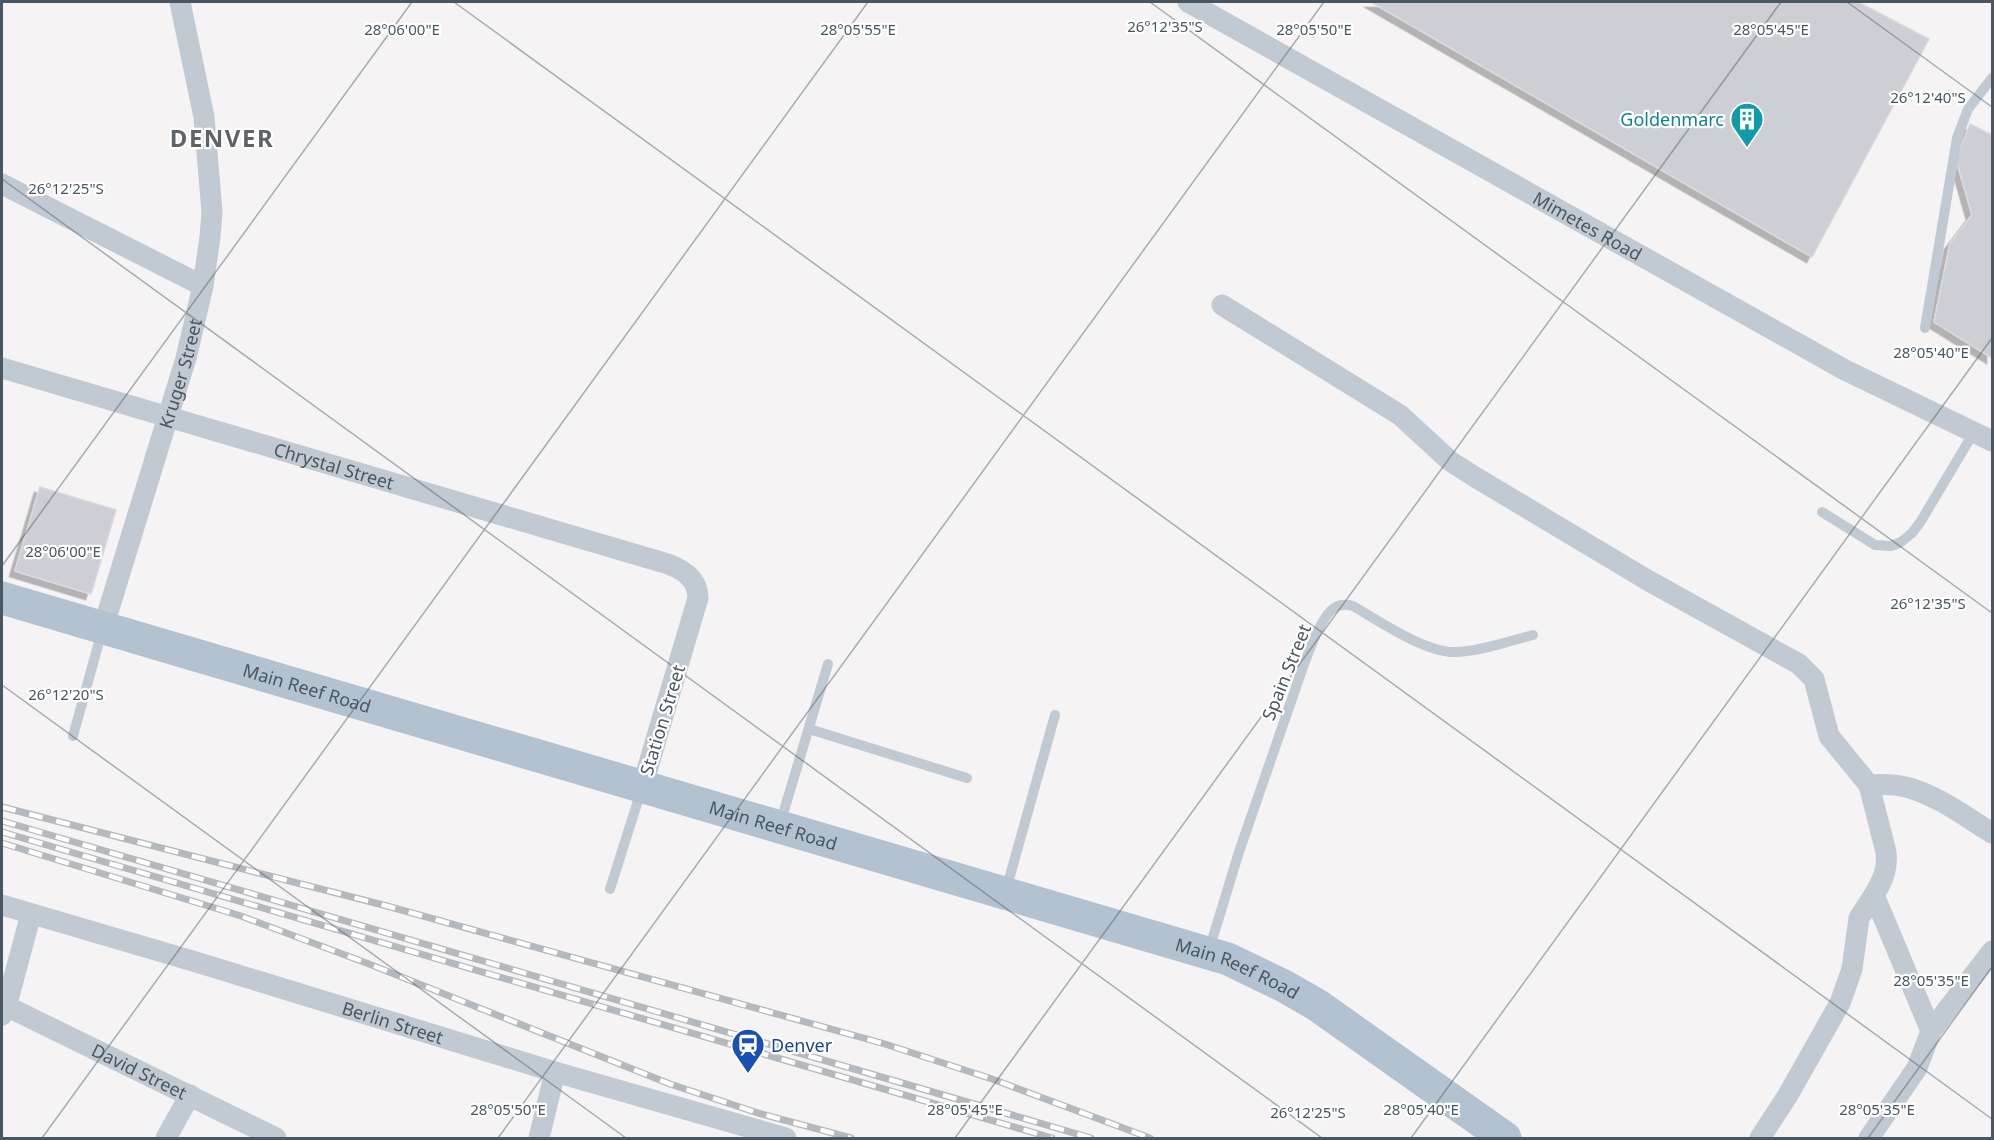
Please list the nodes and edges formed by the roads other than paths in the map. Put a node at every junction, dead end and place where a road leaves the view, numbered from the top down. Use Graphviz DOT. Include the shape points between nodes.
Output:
graph roads {
  1 [pos="180,2"];
  2 [pos="1188,2"];
  3 [pos="1992,78"];
  4 [pos="2,184"];
  5 [pos="203,285"];
  6 [pos="1222,305"];
  7 [pos="1924,328"];
  8 [pos="2,368"];
  9 [pos="168,418"];
  10 [pos="1983,437"];
  11 [pos="1822,512"];
  12 [pos="668,564"];
  13 [pos="2,598"];
  14 [pos="103,628"];
  15 [pos="1533,635"];
  16 [pos="828,664"];
  17 [pos="1055,715"];
  18 [pos="809,729"];
  19 [pos="73,736"];
  20 [pos="967,778"];
  21 [pos="1869,785"];
  22 [pos="642,788"];
  23 [pos="779,827"];
  24 [pos="1992,833"];
  25 [pos="610,889"];
  26 [pos="1005,893"];
  27 [pos="1874,894"];
  28 [pos="2,905"];
  29 [pos="31,914"];
  30 [pos="1992,951"];
  31 [pos="1208,953"];
  32 [pos="3,1008"];
  33 [pos="1931,1031"];
  34 [pos="555,1072"];
  35 [pos="190,1095"];
  36 [pos="166,1138"];
  37 [pos="276,1138"];
  38 [pos="539,1138"];
  39 [pos="786,1138"];
  40 [pos="1505,1138"];
  41 [pos="1760,1138"];
  42 [pos="1869,1138"];
  1 -- 5 [label="street, Kruger Street" via="204,117 211,200"];
  2 -- 10 [label="street, Mimetes Road" via="1845,370"];
  3 -- 7 [label="lane" via="1968,110 1957,138"];
  4 -- 5 [label="street"];
  5 -- 9 [label="street, Kruger Street"];
  6 -- 21 [label="street" via="1400,415 1450,461 1475,477 1805,669 1817,686 1829,736"];
  8 -- 9 [label="street, Chrystal Street"];
  9 -- 12 [label="street, Chrystal Street"];
  9 -- 14 [label="street, Kruger Street"];
  10 -- 11 [label="lane" via="1912,533 1901,542 1875,545"];
  12 -- 22 [label="street, Station Street" via="694,580 698,598"];
  13 -- 14 [label="main road, Main Reef Road"];
  14 -- 19 [label="lane, Kruger Street"];
  14 -- 22 [label="main road, Main Reef Road"];
  15 -- 31 [label="lane, Spain Street" via="1456,652 1443,651 1426,646 1353,606 1333,609 1300,673"];
  16 -- 18 [label="lane"];
  17 -- 26 [label="lane"];
  18 -- 20 [label="lane"];
  18 -- 23 [label="lane"];
  21 -- 24 [label="street" via="1897,785 1915,790"];
  21 -- 27 [label="street" via="1887,864"];
  22 -- 23 [label="main road, Main Reef Road"];
  22 -- 25 [label="lane, Station Street"];
  23 -- 26 [label="main road, Main Reef Road"];
  26 -- 31 [label="main road, Main Reef Road"];
  27 -- 33 [label="street"];
  27 -- 41 [label="street" via="1859,918 1852,969 1840,1003"];
  28 -- 29 [label="street, Berlin Street"];
  29 -- 32 [label="street"];
  29 -- 34 [label="street, Berlin Street"];
  30 -- 33 [label="street"];
  31 -- 40 [label="main road, Main Reef Road" via="1253,970 1317,1005"];
  32 -- 35 [label="street, David Street"];
  33 -- 42 [label="street" via="1917,1068"];
  34 -- 38 [label="street"];
  34 -- 39 [label="street, Berlin Street"];
  35 -- 36 [label="street"];
  35 -- 37 [label="street, David Street"];
}
